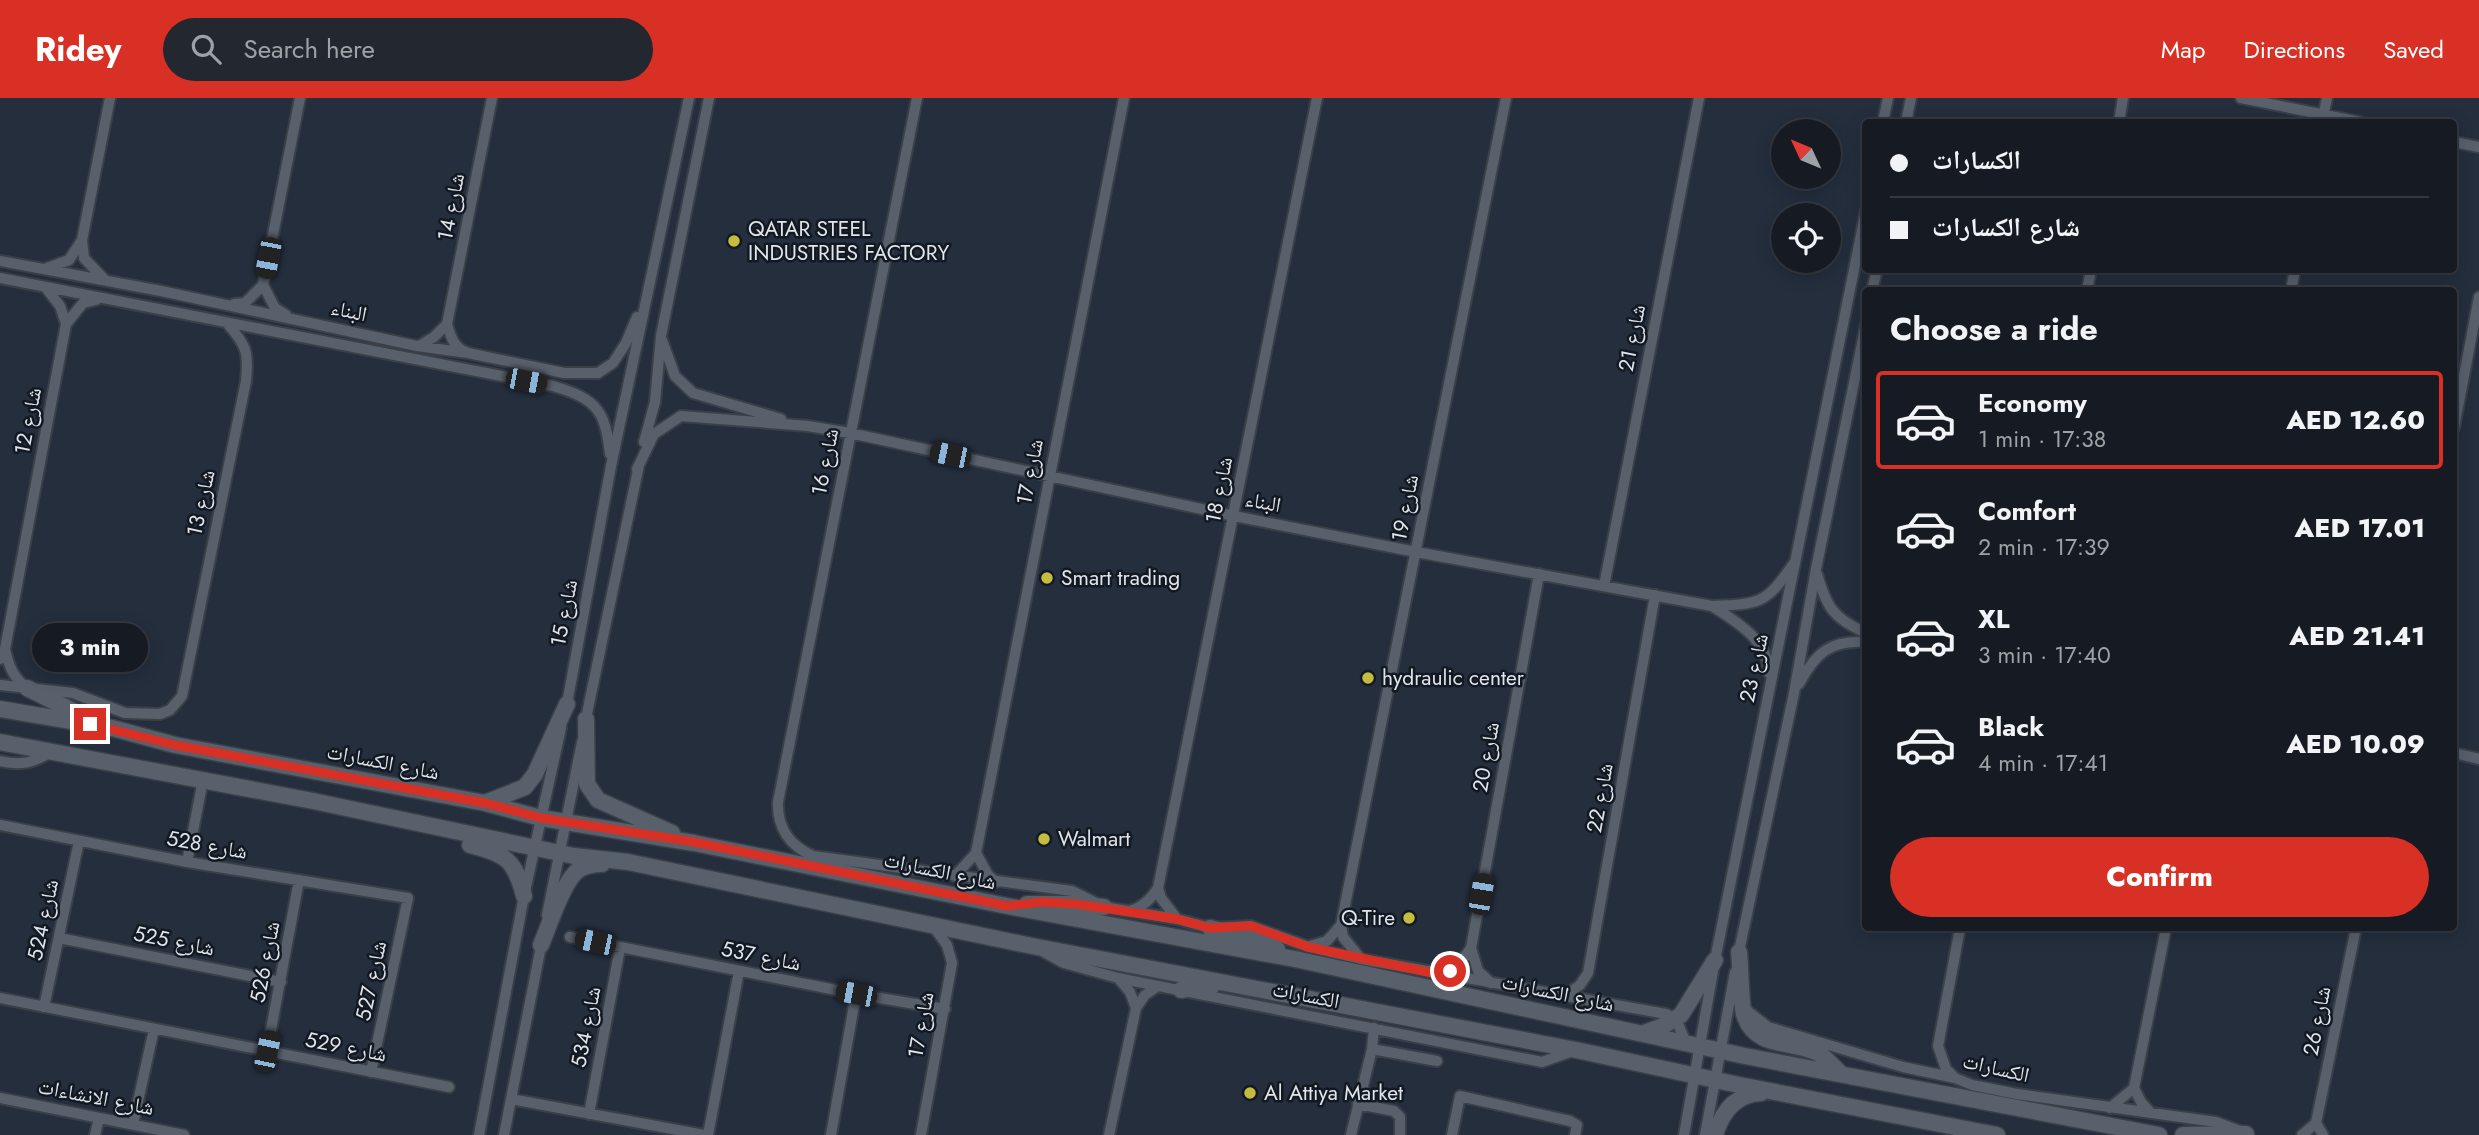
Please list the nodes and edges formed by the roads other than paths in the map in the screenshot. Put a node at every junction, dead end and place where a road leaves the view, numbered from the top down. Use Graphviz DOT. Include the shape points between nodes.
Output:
graph roads {
  1 [pos="110,98"];
  2 [pos="300,98"];
  3 [pos="492,98"];
  4 [pos="689,98"];
  5 [pos="709,98"];
  6 [pos="917,98"];
  7 [pos="1124,98"];
  8 [pos="1317,98"];
  9 [pos="1506,98"];
  10 [pos="1699,98"];
  11 [pos="1888,98"];
  12 [pos="2123,98"];
  13 [pos="2241,98"];
  14 [pos="2327,98"];
  15 [pos="1912,101"];
  16 [pos="1884,119"];
  17 [pos="1907,119"];
  18 [pos="2120,119"];
  19 [pos="2323,119"];
  20 [pos="2457,143"];
  21 [pos="2479,147"];
  22 [pos="1862,230"];
  23 [pos="82,240"];
  24 [pos="0,261"];
  25 [pos="41,269"];
  26 [pos="0,278"];
  27 [pos="106,280"];
  28 [pos="263,285"];
  29 [pos="44,286"];
  30 [pos="647,294"];
  31 [pos="2479,297"];
  32 [pos="103,299"];
  33 [pos="224,305"];
  34 [pos="289,318"];
  35 [pos="227,323"];
  36 [pos="66,324"];
  37 [pos="447,324"];
  38 [pos="661,336"];
  39 [pos="1862,344"];
  40 [pos="417,346"];
  41 [pos="468,352"];
  42 [pos="2457,412"];
  43 [pos="808,426"];
  44 [pos="850,433"];
  45 [pos="611,466"];
  46 [pos="638,469"];
  47 [pos="1049,477"];
  48 [pos="1234,516"];
  49 [pos="1416,552"];
  50 [pos="1794,563"];
  51 [pos="1816,569"];
  52 [pos="1539,574"];
  53 [pos="1604,586"];
  54 [pos="1655,595"];
  55 [pos="1713,606"];
  56 [pos="1862,631"];
  57 [pos="1862,642"];
  58 [pos="3,654"];
  59 [pos="0,685"];
  60 [pos="27,688"];
  61 [pos="1769,688"];
  62 [pos="1794,693"];
  63 [pos="567,704"];
  64 [pos="0,709"];
  65 [pos="586,719"];
  66 [pos="112,728"];
  67 [pos="0,742"];
  68 [pos="52,751"];
  69 [pos="2457,755"];
  70 [pos="2479,759"];
  71 [pos="0,761"];
  72 [pos="203,780"];
  73 [pos="485,803"];
  74 [pos="541,818"];
  75 [pos="399,819"];
  76 [pos="567,822"];
  77 [pos="0,825"];
  78 [pos="79,841"];
  79 [pos="694,842"];
  80 [pos="534,848"];
  81 [pos="559,853"];
  82 [pos="976,853"];
  83 [pos="187,862"];
  84 [pos="628,862"];
  85 [pos="955,876"];
  86 [pos="299,880"];
  87 [pos="996,882"];
  88 [pos="1158,888"];
  89 [pos="524,896"];
  90 [pos="408,898"];
  91 [pos="1007,906"];
  92 [pos="1104,907"];
  93 [pos="1127,911"];
  94 [pos="1177,919"];
  95 [pos="1341,925"];
  96 [pos="933,926"];
  97 [pos="1210,928"];
  98 [pos="1959,931"];
  99 [pos="2165,931"];
  100 [pos="2355,931"];
  101 [pos="570,937"];
  102 [pos="59,938"];
  103 [pos="541,945"];
  104 [pos="1032,946"];
  105 [pos="1308,947"];
  106 [pos="620,948"];
  107 [pos="1471,948"];
  108 [pos="1739,952"];
  109 [pos="1361,959"];
  110 [pos="1294,960"];
  111 [pos="1715,960"];
  112 [pos="739,971"];
  113 [pos="1442,975"];
  114 [pos="1118,978"];
  115 [pos="281,982"];
  116 [pos="1225,983"];
  117 [pos="1493,984"];
  118 [pos="1158,986"];
  119 [pos="1181,990"];
  120 [pos="856,994"];
  121 [pos="1564,996"];
  122 [pos="0,998"];
  123 [pos="44,1007"];
  124 [pos="1743,1007"];
  125 [pos="1136,1008"];
  126 [pos="945,1009"];
  127 [pos="1676,1019"];
  128 [pos="1374,1028"];
  129 [pos="154,1029"];
  130 [pos="1644,1033"];
  131 [pos="1692,1043"];
  132 [pos="1372,1049"];
  133 [pos="1576,1050"];
  134 [pos="267,1051"];
  135 [pos="1720,1051"];
  136 [pos="1437,1061"];
  137 [pos="371,1072"];
  138 [pos="1694,1074"];
  139 [pos="1842,1074"];
  140 [pos="1955,1078"];
  141 [pos="1715,1079"];
  142 [pos="449,1087"];
  143 [pos="2134,1088"];
  144 [pos="1780,1093"];
  145 [pos="0,1098"];
  146 [pos="511,1099"];
  147 [pos="1358,1104"];
  148 [pos="2110,1108"];
  149 [pos="2151,1113"];
  150 [pos="589,1114"];
  151 [pos="99,1118"];
  152 [pos="2316,1123"];
  153 [pos="133,1125"];
  154 [pos="2248,1134"];
  155 [pos="95,1135"];
  156 [pos="184,1135"];
  157 [pos="479,1135"];
  158 [pos="504,1135"];
  159 [pos="706,1135"];
  160 [pos="831,1135"];
  161 [pos="920,1135"];
  162 [pos="1109,1135"];
  163 [pos="1351,1135"];
  164 [pos="1399,1135"];
  165 [pos="1452,1135"];
  166 [pos="1575,1135"];
  167 [pos="1684,1135"];
  168 [pos="1705,1135"];
  169 [pos="1715,1135"];
  170 [pos="1997,1135"];
  171 [pos="2159,1135"];
  172 [pos="2183,1135"];
  173 [pos="2302,1135"];
  174 [pos="2323,1135"];
  1 -- 23 [label="street"];
  2 -- 28 [label="street"];
  3 -- 37 [label="street, شارع 14"];
  4 -- 30 [label="street, شارع 15"];
  5 -- 38 [label="street, شارع 15"];
  6 -- 44 [label="street, شارع 16"];
  7 -- 47 [label="street, شارع 17"];
  8 -- 48 [label="street, شارع 18"];
  9 -- 49 [label="street, شارع 19"];
  10 -- 53 [label="street, شارع 21"];
  11 -- 16 [label="street"];
  12 -- 18 [label="street"];
  13 -- 19 [label="street"];
  14 -- 19 [label="street"];
  15 -- 17 [label="street"];
  20 -- 21 [label="street"];
  22 -- 50 [label="street, شارع 23"];
  23 -- 25 [label="street" via="69,260"];
  23 -- 27 [label="street" via="84,258"];
  24 -- 25 [label="street, البناء"];
  25 -- 27 [label="street, البناء"];
  26 -- 29 [label="street, البناء"];
  27 -- 33 [label="street, البناء"];
  28 -- 33 [label="street" via="245,303"];
  28 -- 34 [label="street" via="275,308"];
  29 -- 32 [label="street, البناء"];
  29 -- 36 [label="street" via="60,306"];
  30 -- 41 [label="street, البناء" via="626,343 613,363 598,373 564,373"];
  30 -- 45 [label="street, شارع 15"];
  31 -- 42 [label="street"];
  32 -- 35 [label="street, البناء"];
  32 -- 36 [label="street" via="83,303"];
  33 -- 34 [label="street, البناء"];
  34 -- 40 [label="street, البناء"];
  35 -- 45 [label="street, البناء" via="576,393 601,414"];
  35 -- 60 [label="street, شارع 13" via="246,349 246,381 182,696 160,714 137,713 73,694"];
  36 -- 58 [label="street, شارع 12"];
  37 -- 40 [label="street"];
  37 -- 41 [label="street" via="460,350"];
  38 -- 43 [label="street, البناء" via="675,376 693,393"];
  38 -- 46 [label="street, شارع 15" via="655,402"];
  39 -- 51 [label="street, شارع 23"];
  40 -- 41 [label="street, البناء"];
  43 -- 44 [label="street, البناء"];
  43 -- 46 [label="street, البناء" via="681,416 654,433"];
  44 -- 47 [label="street, البناء"];
  44 -- 85 [label="street, شارع 16" via="777,813 784,834 813,856"];
  45 -- 63 [label="street, شارع 15"];
  46 -- 65 [label="street, شارع 15"];
  47 -- 48 [label="street, البناء"];
  47 -- 82 [label="street, شارع 17"];
  48 -- 49 [label="street, البناء"];
  48 -- 88 [label="street, شارع 18"];
  49 -- 52 [label="street, البناء"];
  49 -- 95 [label="street, شارع 19"];
  50 -- 55 [label="street, البناء" via="1765,599"];
  50 -- 61 [label="street, شارع 23"];
  51 -- 56 [label="street" via="1830,610"];
  51 -- 62 [label="street, شارع 23"];
  52 -- 53 [label="street, البناء"];
  52 -- 107 [label="street, شارع 20"];
  53 -- 54 [label="street, البناء"];
  54 -- 55 [label="street, البناء"];
  54 -- 121 [label="street, شارع 22" via="1588,973"];
  55 -- 61 [label="street, البناء" via="1744,628 1761,648 1768,660"];
  57 -- 62 [label="street" via="1831,646 1815,657"];
  58 -- 60 [label="street, شارع 12"];
  59 -- 60 [label="street"];
  60 -- 66 [label="street"];
  61 -- 111 [label="street, شارع 23"];
  62 -- 108 [label="street, شارع 23"];
  63 -- 73 [label="street" via="536,774 525,787"];
  63 -- 74 [label="street, شارع 15"];
  64 -- 66 [label="street, شارع الكسارات"];
  65 -- 76 [label="street, شارع 15"];
  65 -- 79 [label="street" via="587,785 598,800"];
  66 -- 73 [label="street, شارع الكسارات" via="175,745"];
  67 -- 68 [label="street"];
  68 -- 71 [label="street" via="32,763"];
  68 -- 72 [label="street"];
  69 -- 70 [label="street"];
  72 -- 75 [label="street"];
  72 -- 83 [label="street"];
  73 -- 74 [label="street, شارع الكسارات"];
  74 -- 76 [label="street, شارع الكسارات"];
  74 -- 80 [label="street, شارع 15"];
  75 -- 80 [label="street"];
  75 -- 89 [label="street" via="508,860 518,873"];
  76 -- 79 [label="street, شارع الكسارات"];
  76 -- 81 [label="street, شارع 15"];
  77 -- 78 [label="street, شارع 528"];
  78 -- 83 [label="street, شارع 528"];
  78 -- 102 [label="street, شارع 524"];
  79 -- 91 [label="street, شارع الكسارات"];
  80 -- 81 [label="street"];
  80 -- 89 [label="street, شارع 15"];
  81 -- 84 [label="street"];
  81 -- 103 [label="street, شارع 15"];
  82 -- 85 [label="street"];
  82 -- 87 [label="street"];
  83 -- 86 [label="street, شارع 528"];
  84 -- 96 [label="street"];
  84 -- 103 [label="street" via="577,870"];
  85 -- 87 [label="street"];
  86 -- 90 [label="street, شارع 528"];
  86 -- 115 [label="street, شارع 526"];
  87 -- 92 [label="street" via="1072,891"];
  88 -- 93 [label="street" via="1151,899"];
  88 -- 94 [label="street"];
  89 -- 157 [label="street, شارع 15"];
  90 -- 137 [label="street, شارع 527"];
  91 -- 92 [label="street" via="1042,902"];
  91 -- 110 [label="street, شارع الكسارات"];
  92 -- 93 [label="street"];
  93 -- 94 [label="street"];
  94 -- 97 [label="street"];
  95 -- 105 [label="street" via="1328,941"];
  95 -- 109 [label="street" via="1343,937"];
  96 -- 104 [label="street"];
  96 -- 126 [label="street, شارع 17" via="947,945 952,962"];
  97 -- 105 [label="street" via="1251,926"];
  97 -- 110 [label="street" via="1272,946"];
  98 -- 140 [label="street" via="1938,1046 1946,1069"];
  99 -- 143 [label="street"];
  100 -- 152 [label="street, شارع 26"];
  101 -- 106 [label="street, شارع 537"];
  102 -- 115 [label="street, شارع 525"];
  102 -- 123 [label="street, شارع 524"];
  103 -- 146 [label="street, شارع 15"];
  104 -- 114 [label="street, الكسارات" via="1064,963"];
  104 -- 116 [label="street"];
  105 -- 109 [label="street"];
  106 -- 112 [label="street, شارع 537"];
  106 -- 150 [label="street, شارع 534"];
  107 -- 113 [label="street" via="1459,965"];
  107 -- 117 [label="street" via="1478,971"];
  108 -- 124 [label="street"];
  108 -- 135 [label="street, شارع 23"];
  109 -- 113 [label="street"];
  110 -- 130 [label="street, شارع الكسارات"];
  111 -- 127 [label="street"];
  111 -- 131 [label="street, شارع 23"];
  112 -- 120 [label="street, شارع 537"];
  112 -- 159 [label="street"];
  113 -- 117 [label="street"];
  114 -- 118 [label="street, الكسارات"];
  114 -- 125 [label="street"];
  115 -- 134 [label="street, شارع 526"];
  116 -- 119 [label="street"];
  116 -- 133 [label="street"];
  117 -- 121 [label="street"];
  118 -- 119 [label="street, الكسارات"];
  118 -- 125 [label="street"];
  119 -- 128 [label="street, الكسارات"];
  120 -- 126 [label="street, شارع 537"];
  120 -- 160 [label="street"];
  121 -- 127 [label="street"];
  122 -- 123 [label="street, شارع 529"];
  123 -- 129 [label="street, شارع 529"];
  124 -- 139 [label="street" via="1755,1032 1770,1041 1819,1054"];
  124 -- 140 [label="street, الكسارات" via="1768,1027"];
  125 -- 162 [label="street"];
  126 -- 161 [label="street, شارع 17"];
  127 -- 130 [label="street"];
  127 -- 131 [label="street"];
  128 -- 132 [label="street"];
  128 -- 133 [label="street, الكسارات" via="1542,1062"];
  129 -- 134 [label="street, شارع 529"];
  129 -- 153 [label="street"];
  130 -- 131 [label="street, شارع الكسارات"];
  131 -- 135 [label="street, شارع الكسارات"];
  131 -- 138 [label="street, شارع 23"];
  132 -- 136 [label="street"];
  132 -- 147 [label="street"];
  133 -- 138 [label="street"];
  134 -- 137 [label="street, شارع 529"];
  135 -- 139 [label="street, شارع الكسارات"];
  135 -- 141 [label="street, شارع 23"];
  137 -- 142 [label="street, شارع 529"];
  138 -- 141 [label="street"];
  138 -- 167 [label="street, شارع 23"];
  139 -- 171 [label="street, شارع الكسارات"];
  140 -- 148 [label="street, الكسارات" via="2017,1094"];
  141 -- 144 [label="street"];
  141 -- 168 [label="street, شارع 23"];
  143 -- 148 [label="street"];
  143 -- 149 [label="street"];
  144 -- 169 [label="street" via="1756,1093 1737,1100"];
  144 -- 170 [label="street"];
  145 -- 151 [label="street, شارع الانشاءات"];
  146 -- 150 [label="street"];
  146 -- 158 [label="street, شارع 15"];
  147 -- 163 [label="street"];
  147 -- 164 [label="street" via="1394,1111 1400,1116"];
  148 -- 149 [label="street, الكسارات"];
  149 -- 154 [label="street, الكسارات" via="2217,1122"];
  150 -- 159 [label="street"];
  151 -- 153 [label="street, شارع الانشاءات"];
  151 -- 155 [label="street"];
  152 -- 173 [label="street"];
  152 -- 174 [label="street"];
  153 -- 156 [label="street, شارع الانشاءات"];
  154 -- 172 [label="street"];
  165 -- 166 [label="street" via="1461,1096 1570,1121 1577,1125"];
}
